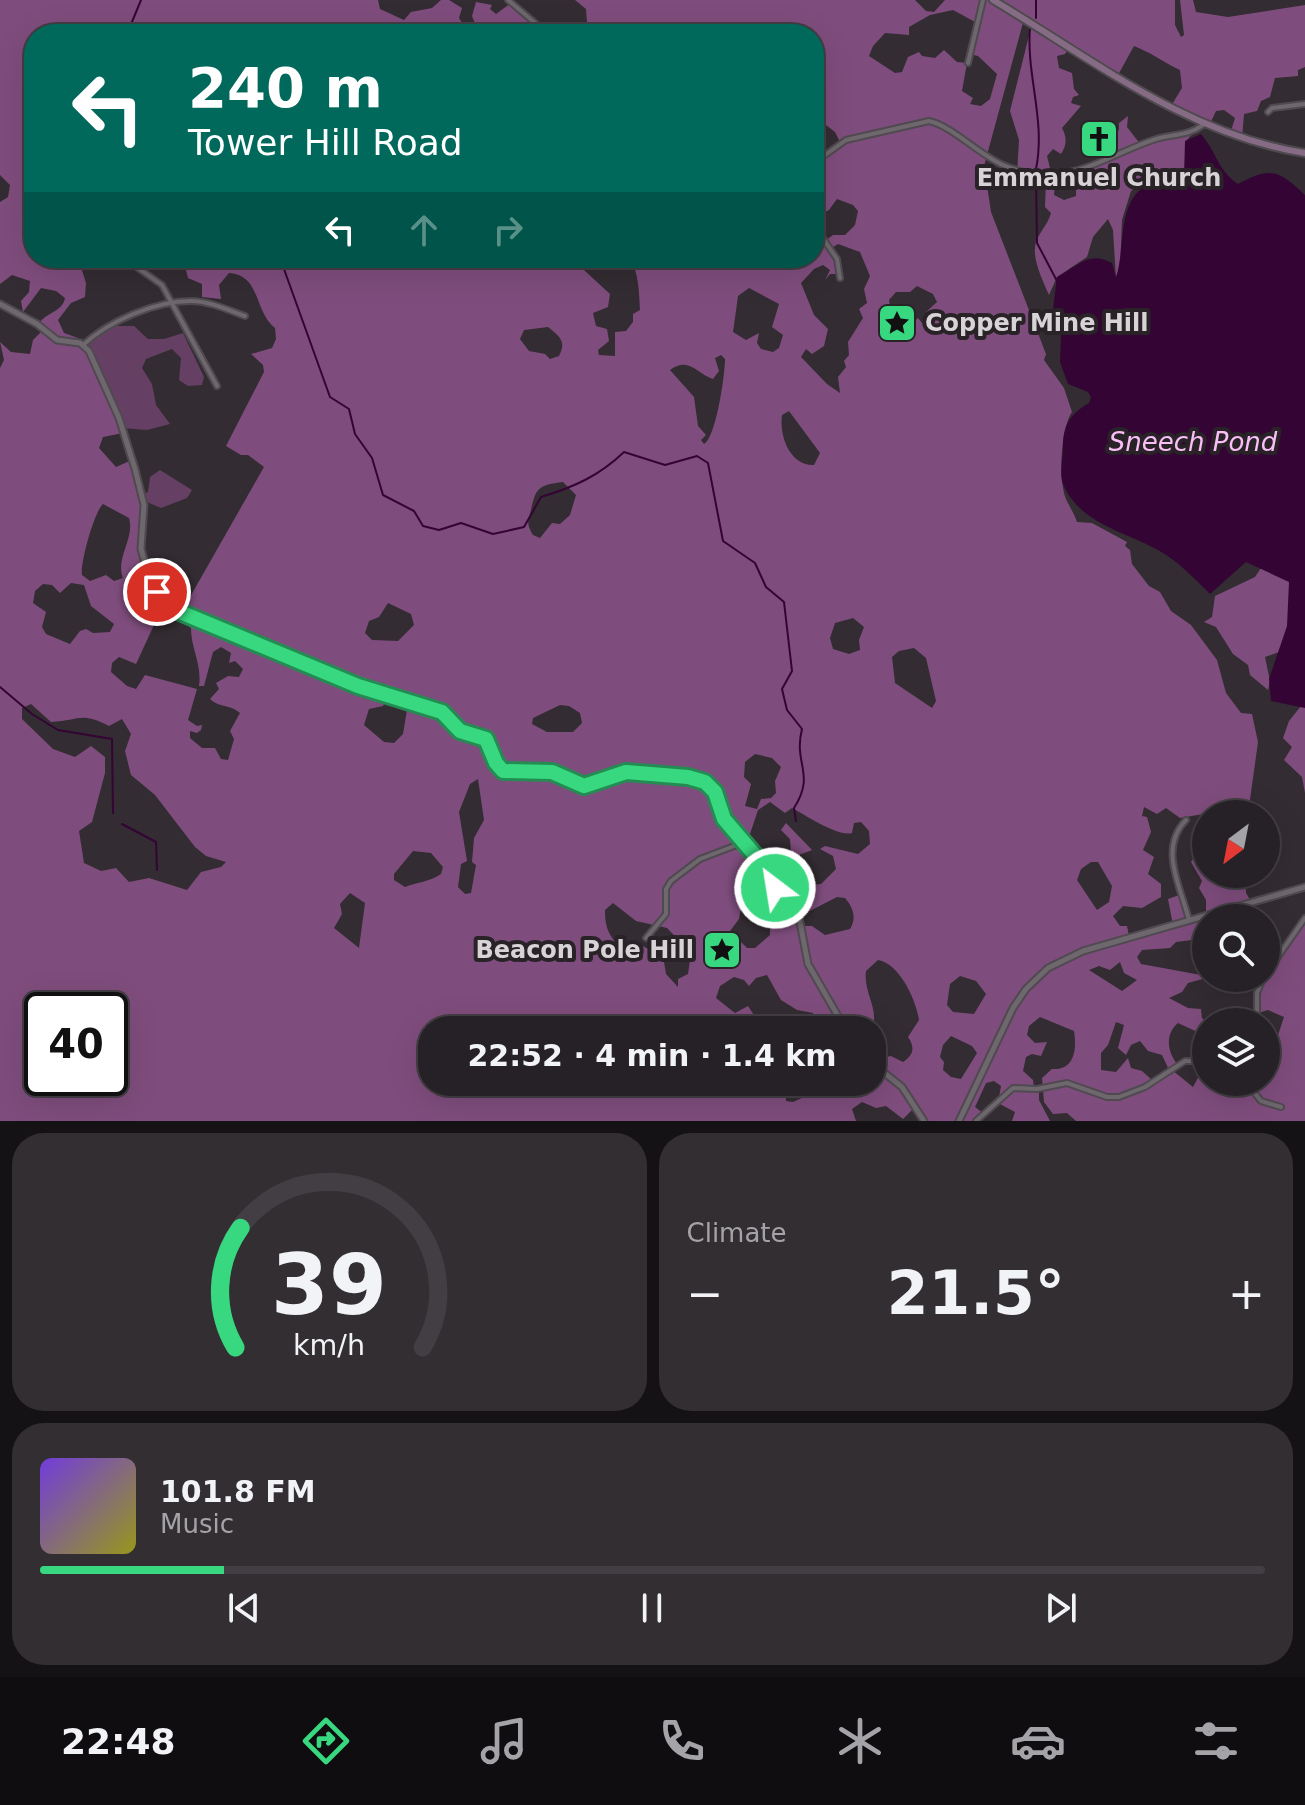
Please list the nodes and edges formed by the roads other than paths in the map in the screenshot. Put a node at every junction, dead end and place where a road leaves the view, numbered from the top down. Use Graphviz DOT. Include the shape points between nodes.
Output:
graph roads {
  1 [pos="508,0"];
  2 [pos="983,0"];
  3 [pos="993,0"];
  4 [pos="536,24"];
  5 [pos="968,63"];
  6 [pos="1305,104"];
  7 [pos="1268,112"];
  8 [pos="1203,125"];
  9 [pos="1305,153"];
  10 [pos="824,156"];
  11 [pos="824,239"];
  12 [pos="138,268"];
  13 [pos="840,278"];
  14 [pos="174,303"];
  15 [pos="0,304"];
  16 [pos="245,316"];
  17 [pos="83,345"];
  18 [pos="217,386"];
  19 [pos="1186,820"];
  20 [pos="742,843"];
  21 [pos="1305,887"];
  22 [pos="1305,918"];
  23 [pos="1189,920"];
  24 [pos="646,938"];
  25 [pos="1280,953"];
  26 [pos="838,1016"];
  27 [pos="1192,1061"];
  28 [pos="886,1074"];
  29 [pos="1257,1096"];
  30 [pos="1281,1107"];
  31 [pos="924,1121"];
  32 [pos="959,1121"];
  33 [pos="976,1121"];
  1 -- 4 [label="street"];
  2 -- 5 [label="street"];
  3 -- 8 [label="main road"];
  6 -- 7 [label="street"];
  8 -- 9 [label="main road" via="1252,143"];
  8 -- 10 [label="street" via="1074,172 1008,167 929,121 846,140"];
  11 -- 13 [label="street"];
  12 -- 14 [label="street" via="162,285"];
  14 -- 16 [label="street" via="192,301"];
  14 -- 17 [label="street" via="118,318"];
  14 -- 18 [label="street"];
  15 -- 17 [label="street" via="57,340"];
  17 -- 20 [label="street" via="102,377 131,453 144,505 141,549 150,581 170,606 358,686 445,713 460,731 486,739 496,763 508,773 552,772 584,786 626,772 705,782"];
  19 -- 23 [label="street" via="1171,848"];
  20 -- 24 [label="street" via="700,859 671,881 666,914"];
  20 -- 26 [label="street" via="798,912 808,964"];
  21 -- 23 [label="street"];
  22 -- 25 [label="street"];
  23 -- 32 [label="street" via="1083,951 1041,974 1013,1008"];
  27 -- 33 [label="street" via="1119,1097 1067,1083 1013,1088"];
  28 -- 31 [label="street" via="902,1087"];
  29 -- 30 [label="street"];
}
